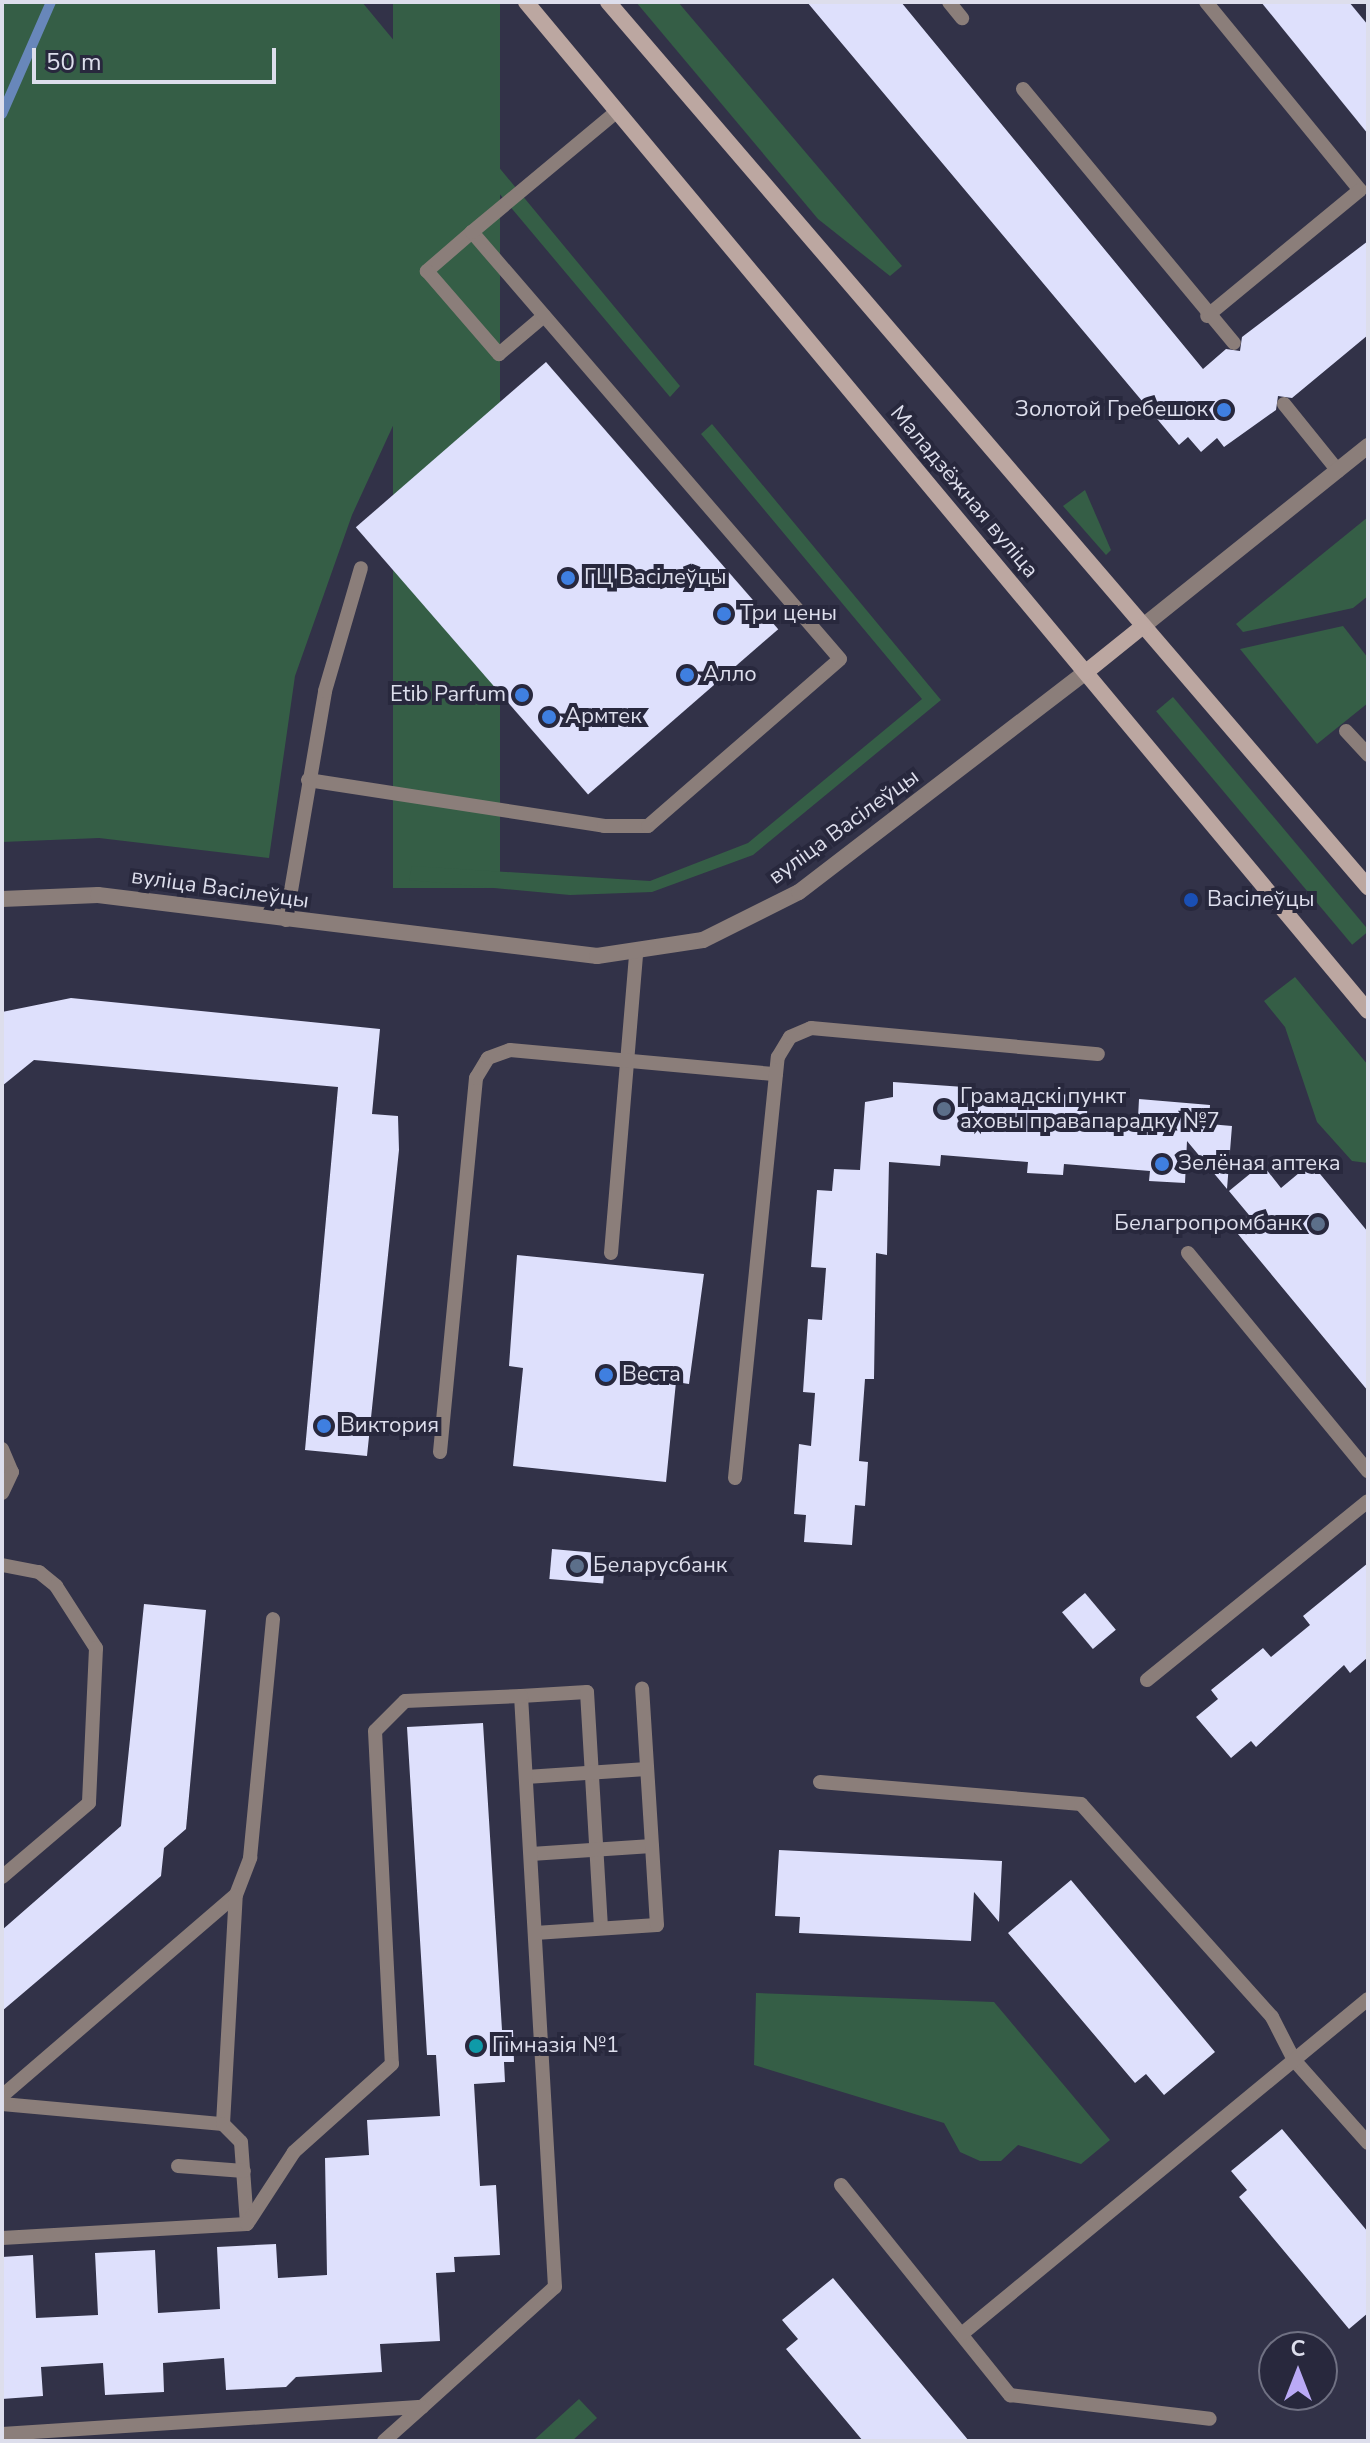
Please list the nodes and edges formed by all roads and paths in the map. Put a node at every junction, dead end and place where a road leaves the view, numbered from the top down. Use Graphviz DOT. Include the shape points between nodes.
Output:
graph roads {
  1 [pos="526,2"];
  2 [pos="608,2"];
  3 [pos="949,2"];
  4 [pos="1206,2"];
  5 [pos="962,18"];
  6 [pos="1023,89"];
  7 [pos="617,111"];
  8 [pos="472,232"];
  9 [pos="544,316"];
  10 [pos="1207,316"];
  11 [pos="1234,343"];
  12 [pos="1284,404"];
  13 [pos="1368,446"];
  14 [pos="1338,471"];
  15 [pos="361,568"];
  16 [pos="1142,627"];
  17 [pos="1086,672"];
  18 [pos="1346,731"];
  19 [pos="1368,755"];
  20 [pos="308,780"];
  21 [pos="1368,887"];
  22 [pos="2,899"];
  23 [pos="286,920"];
  24 [pos="636,954"];
  25 [pos="1368,1011"];
  26 [pos="1098,1054"];
  27 [pos="627,1061"];
  28 [pos="776,1074"];
  29 [pos="611,1253"];
  30 [pos="1188,1253"];
  31 [pos="2,1449"];
  32 [pos="440,1452"];
  33 [pos="1368,1471"];
  34 [pos="735,1478"];
  35 [pos="2,1493"];
  36 [pos="1368,1501"];
  37 [pos="2,1565"];
  38 [pos="273,1619"];
  39 [pos="1147,1680"];
  40 [pos="642,1688"];
  41 [pos="521,1696"];
  42 [pos="647,1769"];
  43 [pos="592,1773"];
  44 [pos="526,1777"];
  45 [pos="820,1782"];
  46 [pos="652,1846"];
  47 [pos="596,1849"];
  48 [pos="531,1854"];
  49 [pos="2,1877"];
  50 [pos="236,1895"];
  51 [pos="601,1928"];
  52 [pos="535,1933"];
  53 [pos="1368,1999"];
  54 [pos="1294,2060"];
  55 [pos="2,2096"];
  56 [pos="2,2104"];
  57 [pos="223,2124"];
  58 [pos="1368,2143"];
  59 [pos="178,2166"];
  60 [pos="244,2171"];
  61 [pos="841,2185"];
  62 [pos="247,2224"];
  63 [pos="2,2238"];
  64 [pos="963,2333"];
  65 [pos="422,2407"];
  66 [pos="1210,2419"];
  67 [pos="2,2434"];
  68 [pos="384,2441"];
  1 -- 7 [label="main road, Маладзёжная вуліца"];
  2 -- 16 [label="main road, Маладзёжная вуліца"];
  3 -- 5 [label="lane"];
  4 -- 10 [label="lane" via="1360,190"];
  6 -- 10 [label="lane"];
  7 -- 8 [label="lane"];
  7 -- 17 [label="main road, Маладзёжная вуліца"];
  8 -- 9 [label="lane"];
  8 -- 9 [label="lane" via="427,271 499,354"];
  9 -- 20 [label="lane" via="840,659 648,826 604,826"];
  10 -- 11 [label="lane"];
  12 -- 14 [label="lane"];
  13 -- 14 [label="street, вуліца Васілеўцы"];
  14 -- 16 [label="street, вуліца Васілеўцы"];
  15 -- 20 [label="lane" via="325,691"];
  16 -- 17 [label="main road, вуліца Васілеўцы"];
  16 -- 21 [label="main road, Маладзёжная вуліца"];
  17 -- 24 [label="street, вуліца Васілеўцы" via="799,892 703,940"];
  17 -- 25 [label="main road, Маладзёжная вуліца"];
  18 -- 19 [label="lane"];
  20 -- 23 [label="lane"];
  22 -- 23 [label="street, вуліца Васілеўцы" via="98,895"];
  23 -- 24 [label="street, вуліца Васілеўцы" via="463,944"];
  24 -- 27 [label="lane"];
  26 -- 28 [label="lane" via="811,1028 783,1046"];
  27 -- 28 [label="lane"];
  27 -- 29 [label="lane"];
  27 -- 32 [label="lane" via="510,1050 480,1067"];
  28 -- 34 [label="lane"];
  30 -- 33 [label="lane"];
  31 -- 35 [label="lane" via="12,1472"];
  36 -- 39 [label="lane"];
  37 -- 49 [label="lane" via="39,1572 56,1586 96,1648 89,1803"];
  38 -- 50 [label="lane" via="250,1858"];
  40 -- 42 [label="lane"];
  41 -- 43 [label="lane" via="587,1692"];
  41 -- 44 [label="lane"];
  41 -- 62 [label="lane" via="405,1701 375,1731 392,2064 294,2152"];
  42 -- 43 [label="lane"];
  42 -- 46 [label="lane"];
  43 -- 44 [label="lane"];
  43 -- 47 [label="lane"];
  44 -- 48 [label="lane"];
  45 -- 54 [label="lane" via="1081,1804 1272,2017"];
  46 -- 47 [label="lane"];
  46 -- 51 [label="lane" via="657,1925"];
  47 -- 48 [label="lane"];
  47 -- 51 [label="lane"];
  48 -- 52 [label="lane"];
  50 -- 55 [label="lane"];
  50 -- 57 [label="lane"];
  51 -- 52 [label="lane"];
  52 -- 65 [label="lane" via="555,2287"];
  53 -- 54 [label="lane"];
  54 -- 58 [label="lane"];
  54 -- 64 [label="lane"];
  56 -- 57 [label="lane"];
  57 -- 60 [label="lane" via="241,2142"];
  59 -- 60 [label="lane"];
  60 -- 62 [label="lane"];
  61 -- 64 [label="lane"];
  62 -- 63 [label="lane"];
  64 -- 66 [label="lane" via="1019,2400"];
  65 -- 67 [label="lane"];
  65 -- 68 [label="lane"];
}
